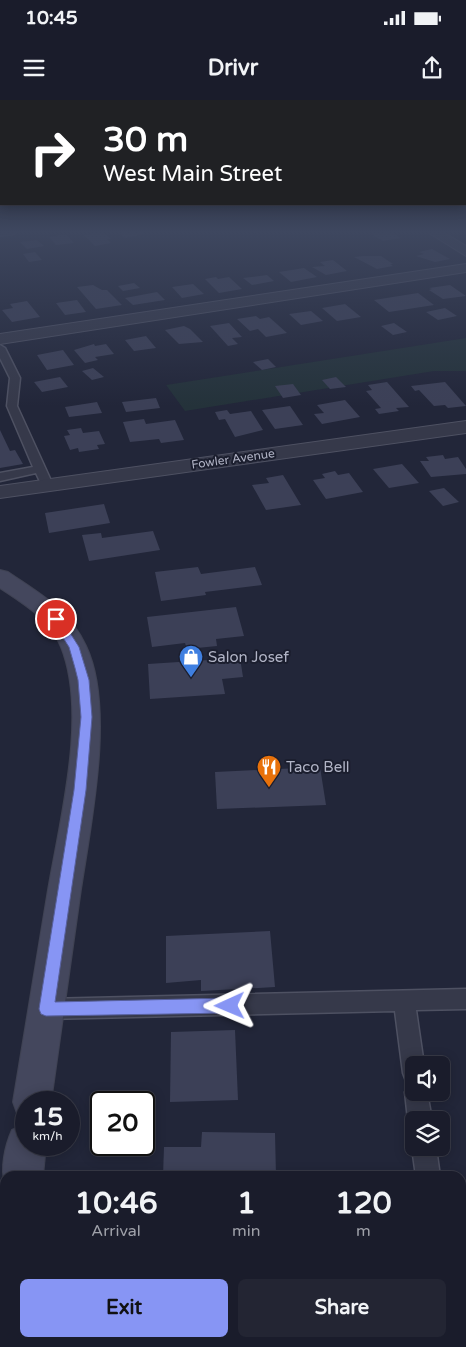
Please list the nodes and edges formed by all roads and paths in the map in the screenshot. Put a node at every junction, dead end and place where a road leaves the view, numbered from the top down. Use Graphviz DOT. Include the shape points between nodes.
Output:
graph roads {
  1 [pos="327,289"];
  2 [pos="0,339"];
  3 [pos="0,348"];
  4 [pos="466,427"];
  5 [pos="0,477"];
  6 [pos="44,477"];
  7 [pos="0,492"];
  8 [pos="0,576"];
  9 [pos="466,999"];
  10 [pos="404,1001"];
  11 [pos="46,1009"];
  12 [pos="412,1056"];
  13 [pos="34,1091"];
  14 [pos="24,1156"];
  15 [pos="425,1156"];
  16 [pos="23,1171"];
  17 [pos="427,1171"];
  1 -- 2 [label="street"];
  3 -- 6 [label="lane" via="15,378 12,406"];
  4 -- 6 [label="street, Fowler Avenue"];
  5 -- 6 [label="lane"];
  6 -- 7 [label="street, Fowler Avenue"];
  8 -- 11 [label="main road" via="50,611 74,647 84,680 87,717 80,790"];
  9 -- 10 [label="lane"];
  10 -- 11 [label="lane"];
  10 -- 12 [label="lane"];
  11 -- 13 [label="main road"];
  14 -- 16 [label="main road"];
  15 -- 17 [label="lane"];
}
